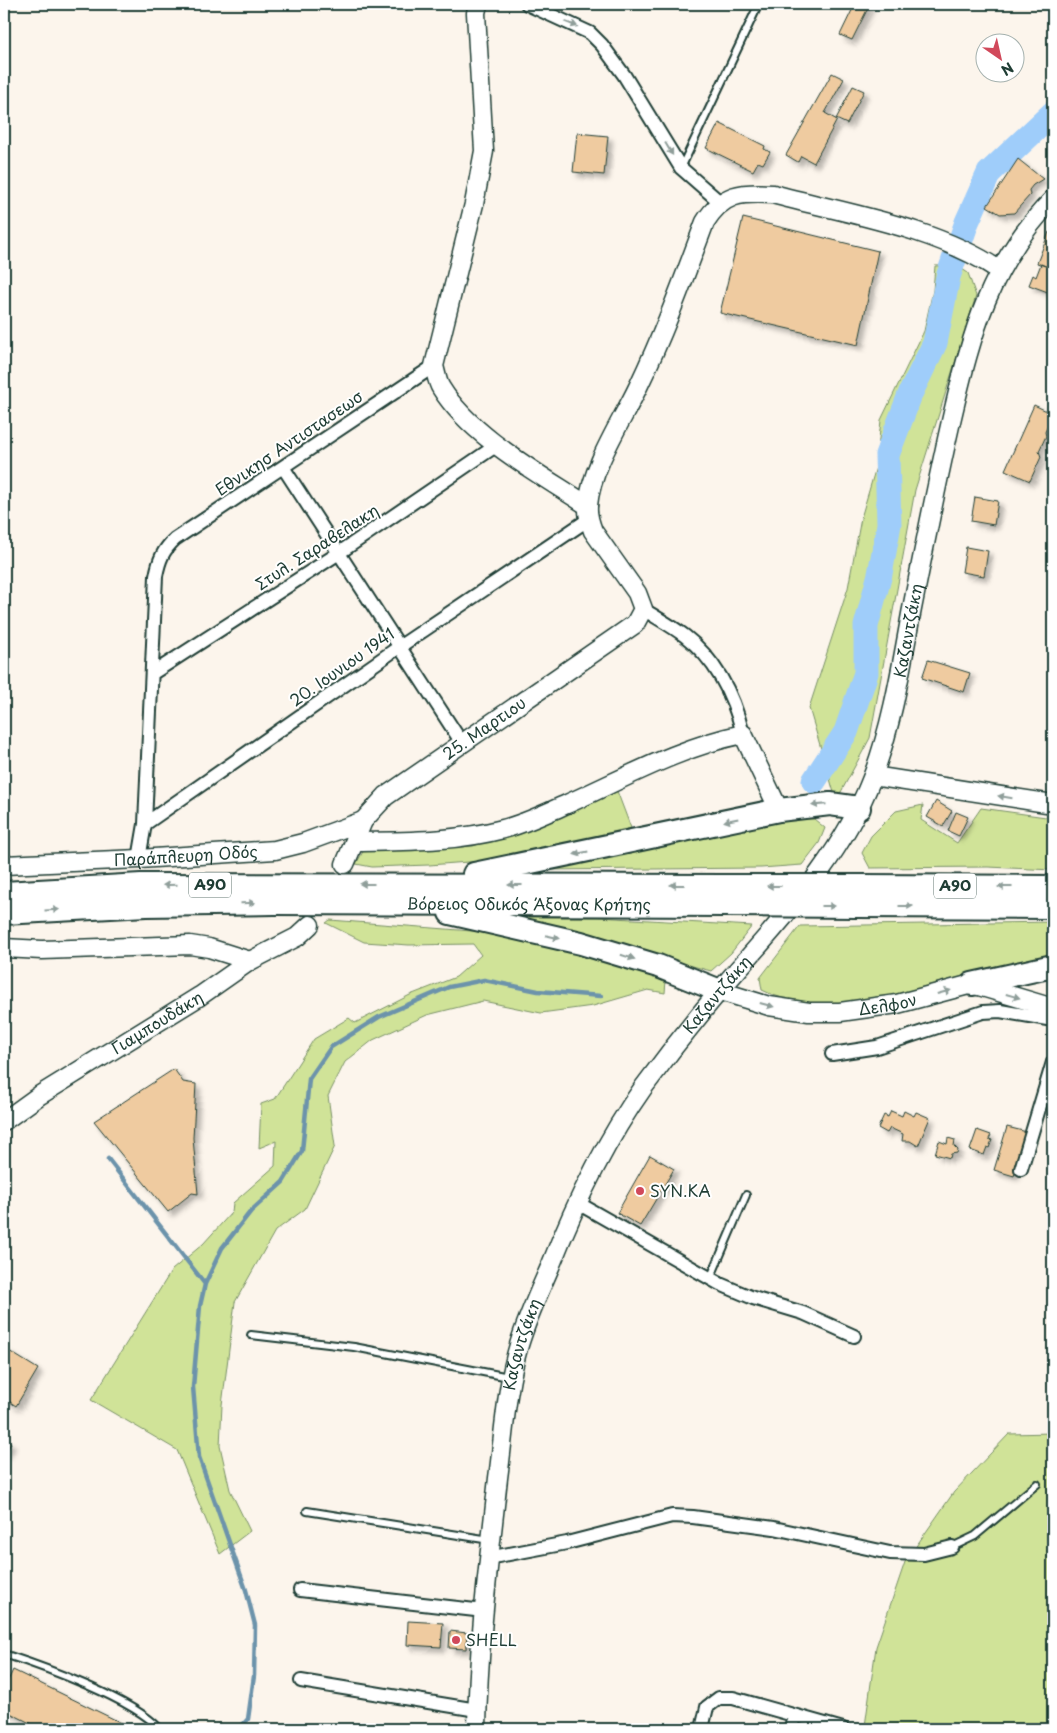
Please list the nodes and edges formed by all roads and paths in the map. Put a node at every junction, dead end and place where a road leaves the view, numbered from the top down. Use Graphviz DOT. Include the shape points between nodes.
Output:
graph roads {
  1 [pos="478,4"];
  2 [pos="527,4"];
  3 [pos="756,10"];
  4 [pos="681,168"];
  5 [pos="1053,199"];
  6 [pos="721,203"];
  7 [pos="999,270"];
  8 [pos="434,366"];
  9 [pos="498,445"];
  10 [pos="283,467"];
  11 [pos="588,513"];
  12 [pos="339,553"];
  13 [pos="643,609"];
  14 [pos="399,647"];
  15 [pos="153,672"];
  16 [pos="743,734"];
  17 [pos="462,743"];
  18 [pos="872,776"];
  19 [pos="1053,804"];
  20 [pos="859,808"];
  21 [pos="779,810"];
  22 [pos="363,821"];
  23 [pos="145,824"];
  24 [pos="355,842"];
  25 [pos="139,859"];
  26 [pos="345,864"];
  27 [pos="4,865"];
  28 [pos="1053,887"];
  29 [pos="4,893"];
  30 [pos="418,894"];
  31 [pos="857,896"];
  32 [pos="1053,907"];
  33 [pos="4,913"];
  34 [pos="310,925"];
  35 [pos="4,948"];
  36 [pos="250,961"];
  37 [pos="1053,966"];
  38 [pos="972,984"];
  39 [pos="720,990"];
  40 [pos="1053,1008"];
  41 [pos="1053,1020"];
  42 [pos="832,1054"];
  43 [pos="1053,1062"];
  44 [pos="4,1121"];
  45 [pos="1021,1169"];
  46 [pos="746,1195"];
  47 [pos="576,1202"];
  48 [pos="710,1279"];
  49 [pos="252,1335"];
  50 [pos="854,1336"];
  51 [pos="510,1377"];
  52 [pos="1037,1484"];
  53 [pos="308,1511"];
  54 [pos="491,1540"];
  55 [pos="952,1546"];
  56 [pos="488,1558"];
  57 [pos="300,1590"];
  58 [pos="484,1611"];
  59 [pos="4,1654"];
  60 [pos="301,1681"];
  61 [pos="477,1710"];
  62 [pos="795,1716"];
  63 [pos="160,1729"];
  64 [pos="476,1729"];
  65 [pos="702,1729"];
  66 [pos="790,1729"];
  67 [pos="844,1729"];
  1 -- 8 [label="main road" via="484,151"];
  2 -- 4 [label="street, one-way" via="590,33 602,45"];
  3 -- 4 [label="lane"];
  4 -- 6 [label="street"];
  5 -- 7 [label="main road, Καζαντζάκη" via="1033,219"];
  6 -- 7 [label="main road" via="729,196 773,194 916,232 974,254"];
  6 -- 11 [label="main road" via="713,208 705,222 670,318 608,445"];
  7 -- 18 [label="main road, Καζαντζάκη" via="984,301 964,363 934,495 899,680"];
  8 -- 9 [label="main road" via="440,387 464,416"];
  8 -- 10 [label="street, Εθνικησ Αντιστασεωσ"];
  9 -- 11 [label="main road"];
  9 -- 12 [label="street, Στυλ. Σαραβελακη"];
  10 -- 12 [label="street"];
  10 -- 15 [label="street, Εθνικησ Αντιστασεωσ" via="174,539 164,550 156,576"];
  11 -- 13 [label="main road" via="593,531 637,593"];
  11 -- 14 [label="street, 20. Ιουνιου 1941"];
  12 -- 14 [label="street"];
  12 -- 15 [label="street, Στυλ. Σαραβελακη"];
  13 -- 16 [label="street" via="685,636 707,656 723,681"];
  13 -- 17 [label="main road, 25. Μαρτιου" via="634,624"];
  14 -- 17 [label="street"];
  14 -- 23 [label="street, 20. Ιουνιου 1941"];
  15 -- 23 [label="street"];
  16 -- 21 [label="main road"];
  16 -- 24 [label="main road" via="682,750 554,810 504,829 442,840"];
  17 -- 22 [label="main road, 25. Μαρτιου" via="386,796"];
  19 -- 18 [label="main road, one-way"];
  18 -- 20 [label="main road, Καζαντζάκη"];
  20 -- 21 [label="highway, one-way" via="830,804"];
  20 -- 39 [label="main road, Καζαντζάκη" via="803,896"];
  21 -- 30 [label="highway, one-way" via="520,866"];
  22 -- 24 [label="main road, 25. Μαρτιου"];
  22 -- 25 [label="main road, Παράπλευρη Οδός" via="275,850"];
  23 -- 25 [label="street"];
  24 -- 26 [label="main road, 25. Μαρτιου"];
  25 -- 27 [label="main road, Παράπλευρη Οδός"];
  28 -- 31 [label="highway, Βόρειος Οδικός Άξονας Κρήτης / Α90, one-way"];
  30 -- 29 [label="highway, Βόρειος Οδικός Άξονας Κρήτης / Α90, one-way" via="141,885"];
  30 -- 31 [label="highway, Βόρειος Οδικός Άξονας Κρήτης / Α90, bridge"];
  33 -- 30 [label="highway, Βόρειος Οδικός Άξονας Κρήτης / Α90, one-way"];
  30 -- 39 [label="highway, one-way" via="474,920 581,943 658,966"];
  31 -- 32 [label="highway, Βόρειος Οδικός Άξονας Κρήτης / Α90, one-way"];
  34 -- 36 [label="main road, Γιαμπουδάκη" via="298,937"];
  35 -- 36 [label="main road" via="42,950 190,945"];
  36 -- 44 [label="main road, Γιαμπουδάκη"];
  37 -- 38 [label="highway"];
  39 -- 38 [label="main road, Δελφον, one-way" via="770,1006 809,1012 840,1012 897,1004"];
  38 -- 40 [label="main road, one-way"];
  39 -- 47 [label="main road, Καζαντζάκη" via="642,1090"];
  41 -- 42 [label="street" via="1000,1011 983,1012 877,1047"];
  43 -- 45 [label="street"];
  46 -- 48 [label="lane"];
  47 -- 48 [label="street"];
  47 -- 51 [label="main road, Καζαντζάκη" via="529,1316"];
  48 -- 50 [label="street" via="753,1298 803,1313"];
  49 -- 51 [label="lane" via="354,1347"];
  51 -- 54 [label="main road, Καζαντζάκη"];
  52 -- 55 [label="lane" via="975,1536"];
  53 -- 54 [label="lane"];
  54 -- 56 [label="main road, Καζαντζάκη"];
  55 -- 56 [label="street" via="924,1554 890,1553 774,1528 672,1516 567,1543"];
  56 -- 58 [label="main road, Καζαντζάκη"];
  57 -- 58 [label="street"];
  58 -- 61 [label="main road, Καζαντζάκη"];
  59 -- 63 [label="lane" via="102,1693 151,1719"];
  60 -- 61 [label="street"];
  61 -- 64 [label="main road, Καζαντζάκη"];
  62 -- 65 [label="street" via="733,1698 719,1698 707,1707"];
  62 -- 66 [label="street"];
  62 -- 67 [label="street"];
}
